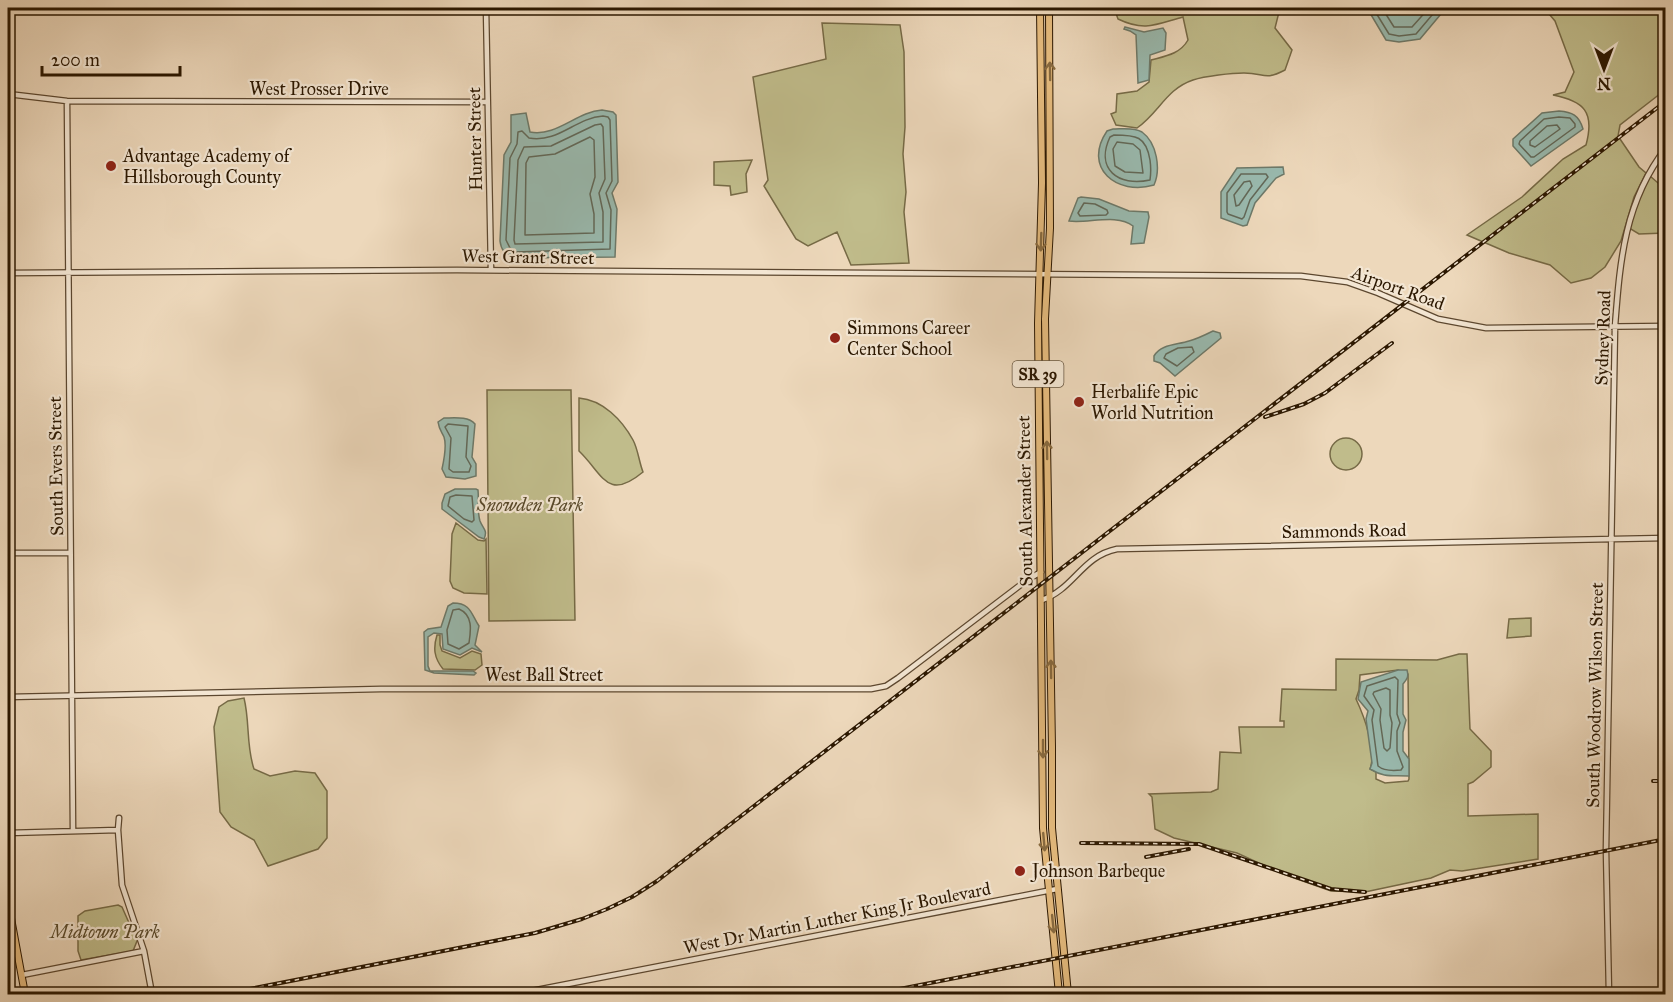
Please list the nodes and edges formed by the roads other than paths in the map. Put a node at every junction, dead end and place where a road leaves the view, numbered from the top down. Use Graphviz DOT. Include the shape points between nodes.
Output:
graph roads {
  1 [pos="486,8"];
  2 [pos="1040,8"];
  3 [pos="1049,8"];
  4 [pos="8,94"];
  5 [pos="67,101"];
  6 [pos="488,102"];
  7 [pos="1050,105"];
  8 [pos="1041,106"];
  9 [pos="1665,148"];
  10 [pos="491,270"];
  11 [pos="8,273"];
  12 [pos="68,273"];
  13 [pos="1040,275"];
  14 [pos="1048,275"];
  15 [pos="1615,326"];
  16 [pos="1665,326"];
  17 [pos="1038,345"];
  18 [pos="1046,345"];
  19 [pos="1039,417"];
  20 [pos="1047,417"];
  21 [pos="1039,477"];
  22 [pos="1048,477"];
  23 [pos="1665,538"];
  24 [pos="1611,540"];
  25 [pos="70,553"];
  26 [pos="8,554"];
  27 [pos="1041,572"];
  28 [pos="1050,597"];
  29 [pos="1042,600"];
  30 [pos="70,695"];
  31 [pos="8,696"];
  32 [pos="119,818"];
  33 [pos="118,830"];
  34 [pos="73,831"];
  35 [pos="8,833"];
  36 [pos="1057,889"];
  37 [pos="1049,890"];
  38 [pos="8,902"];
  39 [pos="144,951"];
  40 [pos="22,975"];
  41 [pos="25,994"];
  42 [pos="152,994"];
  43 [pos="516,994"];
  44 [pos="1059,994"];
  45 [pos="1068,994"];
  46 [pos="1609,994"];
  1 -- 6 [label="street, Hunter Street"];
  2 -- 8 [label="main road, South Alexander Street / SR 39"];
  7 -- 3 [label="main road, South Alexander Street / SR 39, one-way"];
  4 -- 5 [label="street, West Prosser Drive"];
  5 -- 6 [label="street, West Prosser Drive"];
  5 -- 12 [label="street, South Evers Street"];
  6 -- 10 [label="street, Hunter Street"];
  7 -- 8 [label="main road"];
  7 -- 14 [label="main road, South Alexander Street / SR 39"];
  8 -- 13 [label="main road, South Alexander Street / SR 39, one-way"];
  9 -- 15 [label="street, Sydney Road" via="1648,175 1627,225"];
  10 -- 12 [label="street, West Grant Street"];
  10 -- 13 [label="street, West Grant Street"];
  11 -- 12 [label="street, West Grant Street"];
  12 -- 25 [label="street, South Evers Street"];
  13 -- 14 [label="street, West Grant Street"];
  13 -- 17 [label="main road, South Alexander Street / SR 39"];
  14 -- 15 [label="street, Airport Road" via="1301,276 1347,282 1460,325 1512,329"];
  14 -- 18 [label="main road, South Alexander Street / SR 39"];
  15 -- 16 [label="street, Airport Road"];
  15 -- 24 [label="street, Sydney Road"];
  17 -- 18 [label="main road"];
  17 -- 19 [label="main road, South Alexander Street / SR 39"];
  18 -- 20 [label="main road, South Alexander Street / SR 39"];
  19 -- 20 [label="main road"];
  19 -- 21 [label="main road, South Alexander Street / SR 39"];
  22 -- 20 [label="main road, South Alexander Street / SR 39, one-way"];
  21 -- 22 [label="main road"];
  21 -- 27 [label="main road, South Alexander Street / SR 39"];
  22 -- 28 [label="main road, South Alexander Street / SR 39"];
  23 -- 24 [label="street, Sammonds Road"];
  24 -- 28 [label="street, Sammonds Road" via="1117,549 1098,554"];
  24 -- 46 [label="street, South Woodrow Wilson Street" via="1606,850"];
  25 -- 26 [label="street"];
  25 -- 30 [label="street, South Evers Street"];
  27 -- 29 [label="main road, South Alexander Street / SR 39"];
  27 -- 30 [label="street, West Ball Street" via="898,678 872,690 486,688"];
  28 -- 29 [label="street, Sammonds Road"];
  36 -- 28 [label="main road, South Alexander Street / SR 39, one-way" via="1052,828"];
  29 -- 37 [label="main road, South Alexander Street / SR 39, one-way" via="1043,828"];
  30 -- 31 [label="street, West Ball Street"];
  30 -- 34 [label="street, South Evers Street"];
  32 -- 33 [label="street"];
  33 -- 34 [label="street"];
  33 -- 39 [label="street" via="122,885"];
  34 -- 35 [label="street"];
  36 -- 37 [label="street, West Dr Martin Luther King Jr Boulevard"];
  36 -- 45 [label="main road, South Alexander Street / SR 39"];
  37 -- 43 [label="street, West Dr Martin Luther King Jr Boulevard"];
  37 -- 44 [label="main road, South Alexander Street / SR 39, one-way"];
  38 -- 40 [label="main road"];
  39 -- 40 [label="street"];
  39 -- 42 [label="street"];
  40 -- 41 [label="main road"];
}
